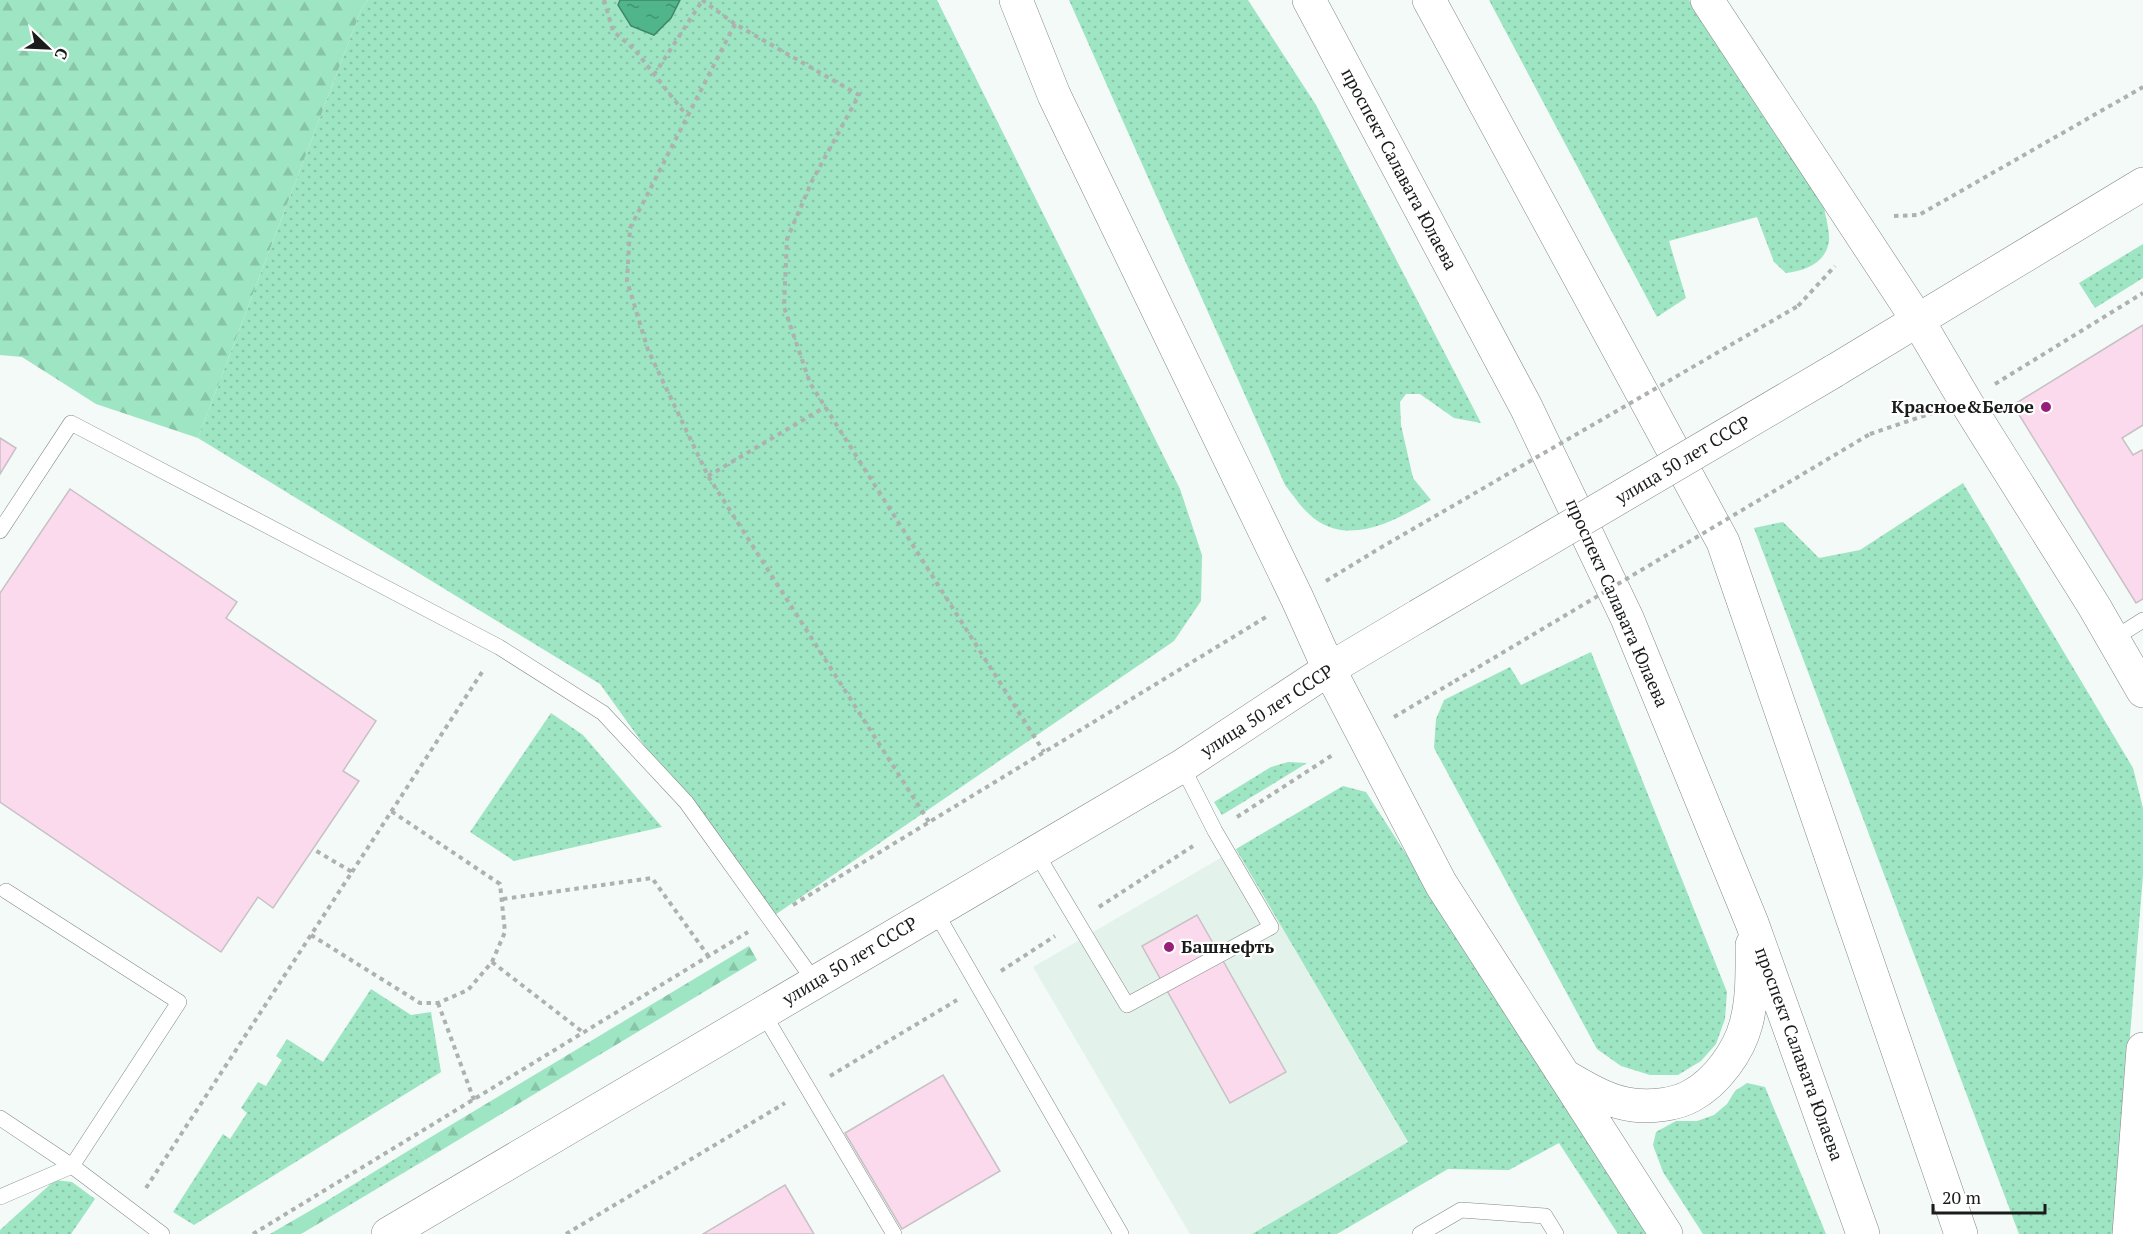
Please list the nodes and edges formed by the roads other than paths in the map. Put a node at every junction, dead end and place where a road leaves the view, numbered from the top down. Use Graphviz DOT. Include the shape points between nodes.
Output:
graph roads {
  1 [pos="1016,0"];
  2 [pos="1309,0"];
  3 [pos="1429,0"];
  4 [pos="1707,0"];
  5 [pos="2143,184"];
  6 [pos="1917,320"];
  7 [pos="0,531"];
  8 [pos="2143,620"];
  9 [pos="2114,639"];
  10 [pos="1329,669"];
  11 [pos="2143,691"];
  12 [pos="1182,766"];
  13 [pos="1035,852"];
  14 [pos="6,891"];
  15 [pos="935,911"];
  16 [pos="1752,923"];
  17 [pos="815,982"];
  18 [pos="763,1013"];
  19 [pos="2143,1049"];
  20 [pos="1564,1075"];
  21 [pos="0,1118"];
  22 [pos="72,1166"];
  23 [pos="0,1197"];
  24 [pos="162,1234"];
  25 [pos="388,1234"];
  26 [pos="894,1234"];
  27 [pos="1122,1234"];
  28 [pos="1420,1234"];
  29 [pos="1556,1234"];
  30 [pos="1665,1234"];
  31 [pos="1863,1234"];
  32 [pos="1961,1234"];
  33 [pos="2130,1234"];
  1 -- 10 [label="main road" via="1054,95"];
  2 -- 16 [label="main road, проспект Салавата Юлаева" via="1526,407 1627,618"];
  3 -- 32 [label="main road" via="1723,542"];
  4 -- 6 [label="main road"];
  5 -- 6 [label="main road, улица 50 лет СССР"];
  6 -- 9 [label="main road"];
  6 -- 10 [label="main road, улица 50 лет СССР, bridge"];
  7 -- 17 [label="lane" via="71,423 499,647 603,713 686,802"];
  8 -- 9 [label="lane"];
  9 -- 11 [label="main road"];
  10 -- 12 [label="main road, улица 50 лет СССР"];
  10 -- 20 [label="main road" via="1441,884"];
  12 -- 13 [label="main road, улица 50 лет СССР"];
  12 -- 13 [label="lane" via="1271,927 1127,1005"];
  13 -- 15 [label="main road, улица 50 лет СССР"];
  14 -- 22 [label="lane" via="179,1002"];
  15 -- 17 [label="main road, улица 50 лет СССР"];
  15 -- 27 [label="lane"];
  16 -- 20 [label="main road" via="1752,987 1746,1024 1735,1052 1715,1077 1691,1096 1658,1106 1631,1105 1600,1096"];
  16 -- 31 [label="main road, проспект Салавата Юлаева"];
  17 -- 18 [label="main road, улица 50 лет СССР"];
  18 -- 25 [label="main road, улица 50 лет СССР"];
  18 -- 26 [label="lane"];
  19 -- 33 [label="main road"];
  20 -- 30 [label="main road"];
  21 -- 22 [label="lane"];
  22 -- 23 [label="lane"];
  22 -- 24 [label="lane"];
  28 -- 29 [label="lane" via="1461,1210 1545,1216"];
}
